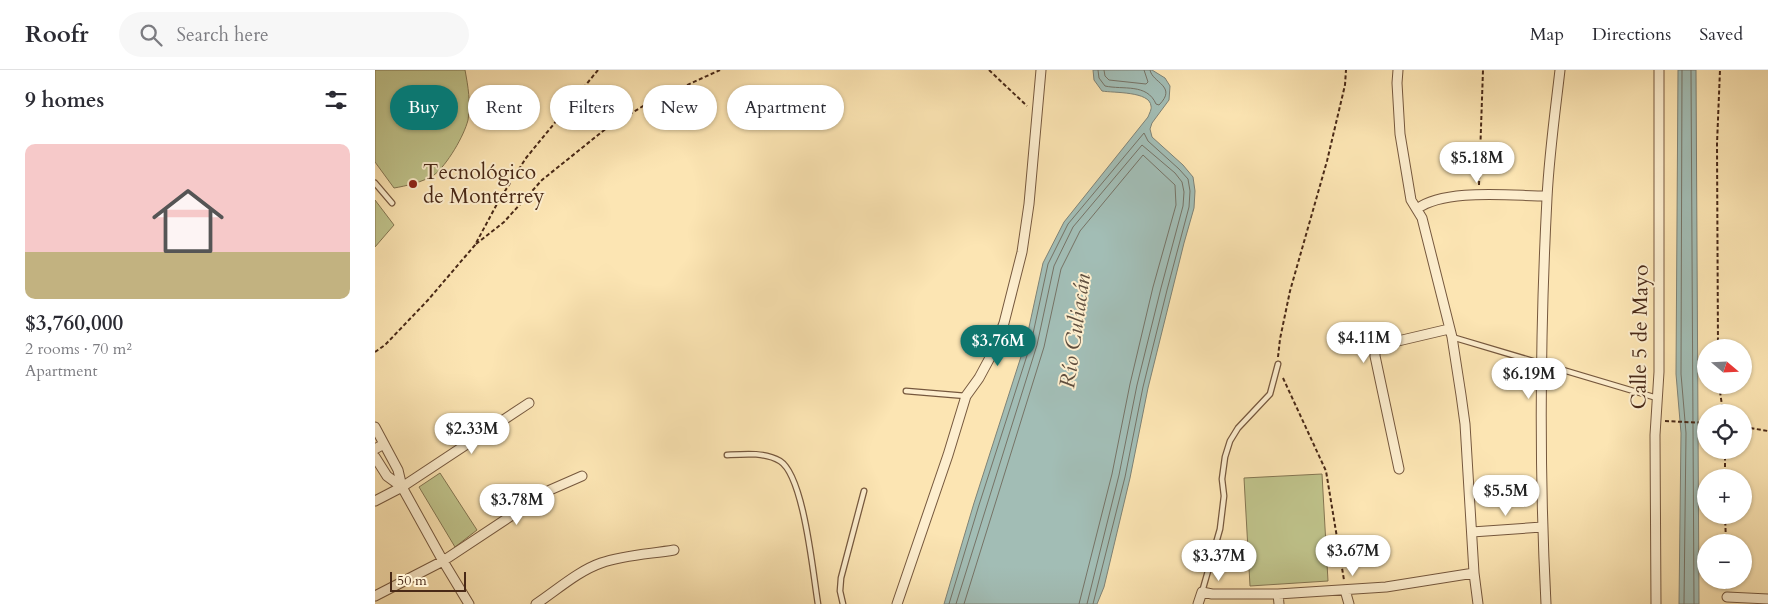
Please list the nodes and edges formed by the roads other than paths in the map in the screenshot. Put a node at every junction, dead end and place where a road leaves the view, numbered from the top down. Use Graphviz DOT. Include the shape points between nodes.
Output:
graph roads {
  1 [pos="1041,70"];
  2 [pos="1398,70"];
  3 [pos="1560,70"];
  4 [pos="1659,70"];
  5 [pos="375,183"];
  6 [pos="1547,196"];
  7 [pos="392,203"];
  8 [pos="1417,209"];
  9 [pos="1451,333"];
  10 [pos="1278,364"];
  11 [pos="1540,364"];
  12 [pos="906,391"];
  13 [pos="966,396"];
  14 [pos="1657,398"];
  15 [pos="529,403"];
  16 [pos="375,427"];
  17 [pos="384,444"];
  18 [pos="375,449"];
  19 [pos="727,455"];
  20 [pos="375,457"];
  21 [pos="1399,469"];
  22 [pos="582,476"];
  23 [pos="402,487"];
  24 [pos="863,491"];
  25 [pos="375,501"];
  26 [pos="1542,527"];
  27 [pos="1472,532"];
  28 [pos="674,550"];
  29 [pos="443,561"];
  30 [pos="1474,573"];
  31 [pos="1345,590"];
  32 [pos="1202,592"];
  33 [pos="1277,594"];
  34 [pos="375,596"];
  35 [pos="1727,598"];
  36 [pos="1234,599"];
  37 [pos="1768,599"];
  38 [pos="469,604"];
  39 [pos="536,604"];
  40 [pos="818,604"];
  41 [pos="843,604"];
  42 [pos="897,604"];
  43 [pos="1198,604"];
  44 [pos="1279,604"];
  45 [pos="1349,604"];
  46 [pos="1478,604"];
  47 [pos="1546,604"];
  48 [pos="1656,604"];
  1 -- 13 [label="street" via="1029,204 1019,260 993,352"];
  2 -- 8 [label="street" via="1400,134 1411,200"];
  3 -- 6 [label="street"];
  4 -- 14 [label="street, Calle 5 de Mayo"];
  5 -- 7 [label="lane"];
  6 -- 8 [label="street" via="1440,198 1425,202"];
  6 -- 11 [label="street"];
  8 -- 9 [label="street"];
  9 -- 11 [label="lane"];
  9 -- 21 [label="street" via="1375,348"];
  9 -- 27 [label="street" via="1465,424"];
  10 -- 32 [label="lane" via="1270,394 1230,441 1222,479 1224,496 1220,528"];
  11 -- 14 [label="lane"];
  11 -- 26 [label="street"];
  12 -- 13 [label="lane"];
  13 -- 42 [label="street"];
  14 -- 48 [label="street, Calle 5 de Mayo"];
  15 -- 23 [label="street"];
  16 -- 17 [label="street"];
  17 -- 18 [label="street"];
  17 -- 23 [label="street" via="398,470"];
  19 -- 40 [label="lane" via="769,456 781,461 789,470 800,494"];
  20 -- 23 [label="street" via="387,476"];
  22 -- 29 [label="street" via="550,490"];
  23 -- 25 [label="street"];
  23 -- 29 [label="street"];
  24 -- 41 [label="lane" via="841,578"];
  26 -- 27 [label="street"];
  26 -- 47 [label="street"];
  27 -- 30 [label="street"];
  28 -- 39 [label="street" via="601,563"];
  29 -- 34 [label="street"];
  29 -- 38 [label="street"];
  30 -- 31 [label="street"];
  30 -- 46 [label="street"];
  31 -- 33 [label="street"];
  31 -- 45 [label="street"];
  32 -- 36 [label="street"];
  32 -- 43 [label="street"];
  33 -- 36 [label="street"];
  33 -- 44 [label="street"];
  35 -- 37 [label="street"];
}
